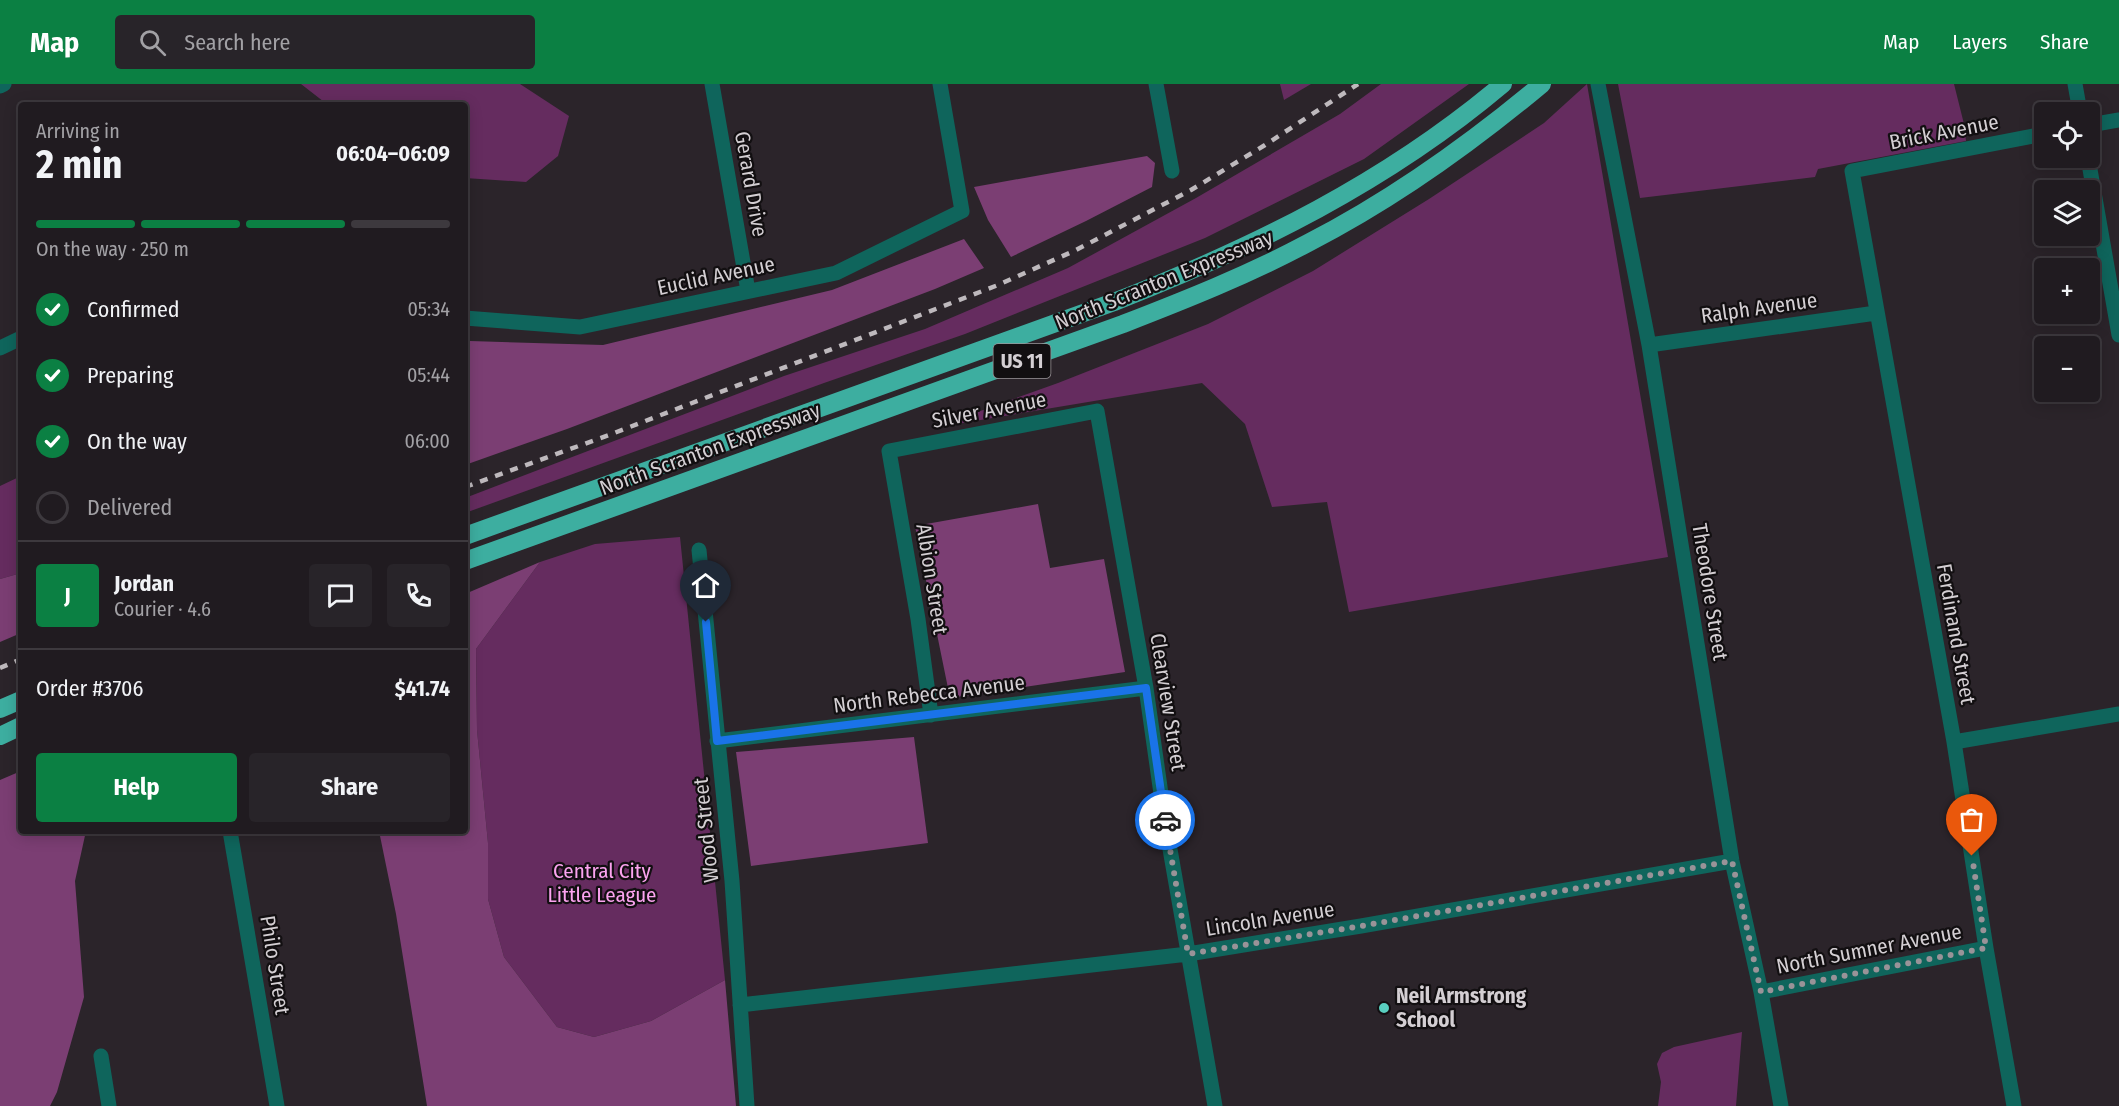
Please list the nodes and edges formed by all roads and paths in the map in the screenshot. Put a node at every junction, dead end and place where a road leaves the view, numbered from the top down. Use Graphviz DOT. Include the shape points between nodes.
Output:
graph roads {
  1 [pos="4,84"];
  2 [pos="712,84"];
  3 [pos="940,84"];
  4 [pos="1155,84"];
  5 [pos="1503,84"];
  6 [pos="1542,84"];
  7 [pos="1598,84"];
  8 [pos="2075,84"];
  9 [pos="0,86"];
  10 [pos="2078,102"];
  11 [pos="2119,120"];
  12 [pos="2100,123"];
  13 [pos="2034,136"];
  14 [pos="2090,168"];
  15 [pos="1172,171"];
  16 [pos="1852,171"];
  17 [pos="748,291"];
  18 [pos="1876,313"];
  19 [pos="468,318"];
  20 [pos="2119,335"];
  21 [pos="18,339"];
  22 [pos="1648,345"];
  23 [pos="0,348"];
  24 [pos="1097,411"];
  25 [pos="889,451"];
  26 [pos="468,535"];
  27 [pos="699,550"];
  28 [pos="468,560"];
  29 [pos="1146,688"];
  30 [pos="18,701"];
  31 [pos="0,709"];
  32 [pos="2119,714"];
  33 [pos="931,715"];
  34 [pos="18,727"];
  35 [pos="0,736"];
  36 [pos="717,741"];
  37 [pos="1954,742"];
  38 [pos="231,834"];
  39 [pos="1732,861"];
  40 [pos="1986,948"];
  41 [pos="1188,954"];
  42 [pos="1761,992"];
  43 [pos="740,1005"];
  44 [pos="101,1056"];
  45 [pos="109,1106"];
  46 [pos="277,1106"];
  47 [pos="747,1106"];
  48 [pos="1215,1106"];
  49 [pos="1781,1106"];
  50 [pos="2014,1106"];
  1 -- 9 [label="street"];
  2 -- 17 [label="street, Gerard Drive"];
  3 -- 17 [label="street, Euclid Avenue" via="962,211 836,273"];
  4 -- 15 [label="street"];
  5 -- 26 [label="highway, North Scranton Expressway / US 11" via="1380,174 1296,222 1208,264 1114,302"];
  6 -- 28 [label="highway, North Scranton Expressway / US 11" via="1472,141 1393,194 1308,243 1218,286 1123,324"];
  7 -- 22 [label="street, Theodore Street"];
  8 -- 10 [label="street"];
  11 -- 12 [label="street"];
  13 -- 16 [label="street, Brick Avenue"];
  14 -- 20 [label="street"];
  16 -- 18 [label="street, Ferdinand Street"];
  17 -- 19 [label="street, Euclid Avenue" via="580,327"];
  18 -- 22 [label="street, Ralph Avenue"];
  18 -- 37 [label="street, Ferdinand Street"];
  21 -- 23 [label="street"];
  22 -- 39 [label="street, Theodore Street"];
  24 -- 25 [label="street, Silver Avenue"];
  24 -- 29 [label="street, Clearview Street"];
  25 -- 33 [label="street, Albion Street"];
  27 -- 36 [label="street, Wood Street"];
  29 -- 33 [label="street, North Rebecca Avenue"];
  29 -- 41 [label="street, Clearview Street"];
  30 -- 31 [label="highway"];
  32 -- 37 [label="street"];
  33 -- 36 [label="street, North Rebecca Avenue"];
  34 -- 35 [label="highway"];
  36 -- 43 [label="street, Wood Street"];
  37 -- 40 [label="street, Ferdinand Street"];
  38 -- 46 [label="street, Philo Street"];
  39 -- 41 [label="street, Lincoln Avenue"];
  39 -- 42 [label="street, Theodore Street"];
  40 -- 42 [label="street, North Sumner Avenue"];
  40 -- 50 [label="street, Ferdinand Street"];
  41 -- 43 [label="street, Lincoln Avenue"];
  41 -- 48 [label="street, Clearview Street"];
  42 -- 49 [label="street, Theodore Street"];
  43 -- 47 [label="street, Wood Street"];
  44 -- 45 [label="street"];
}
